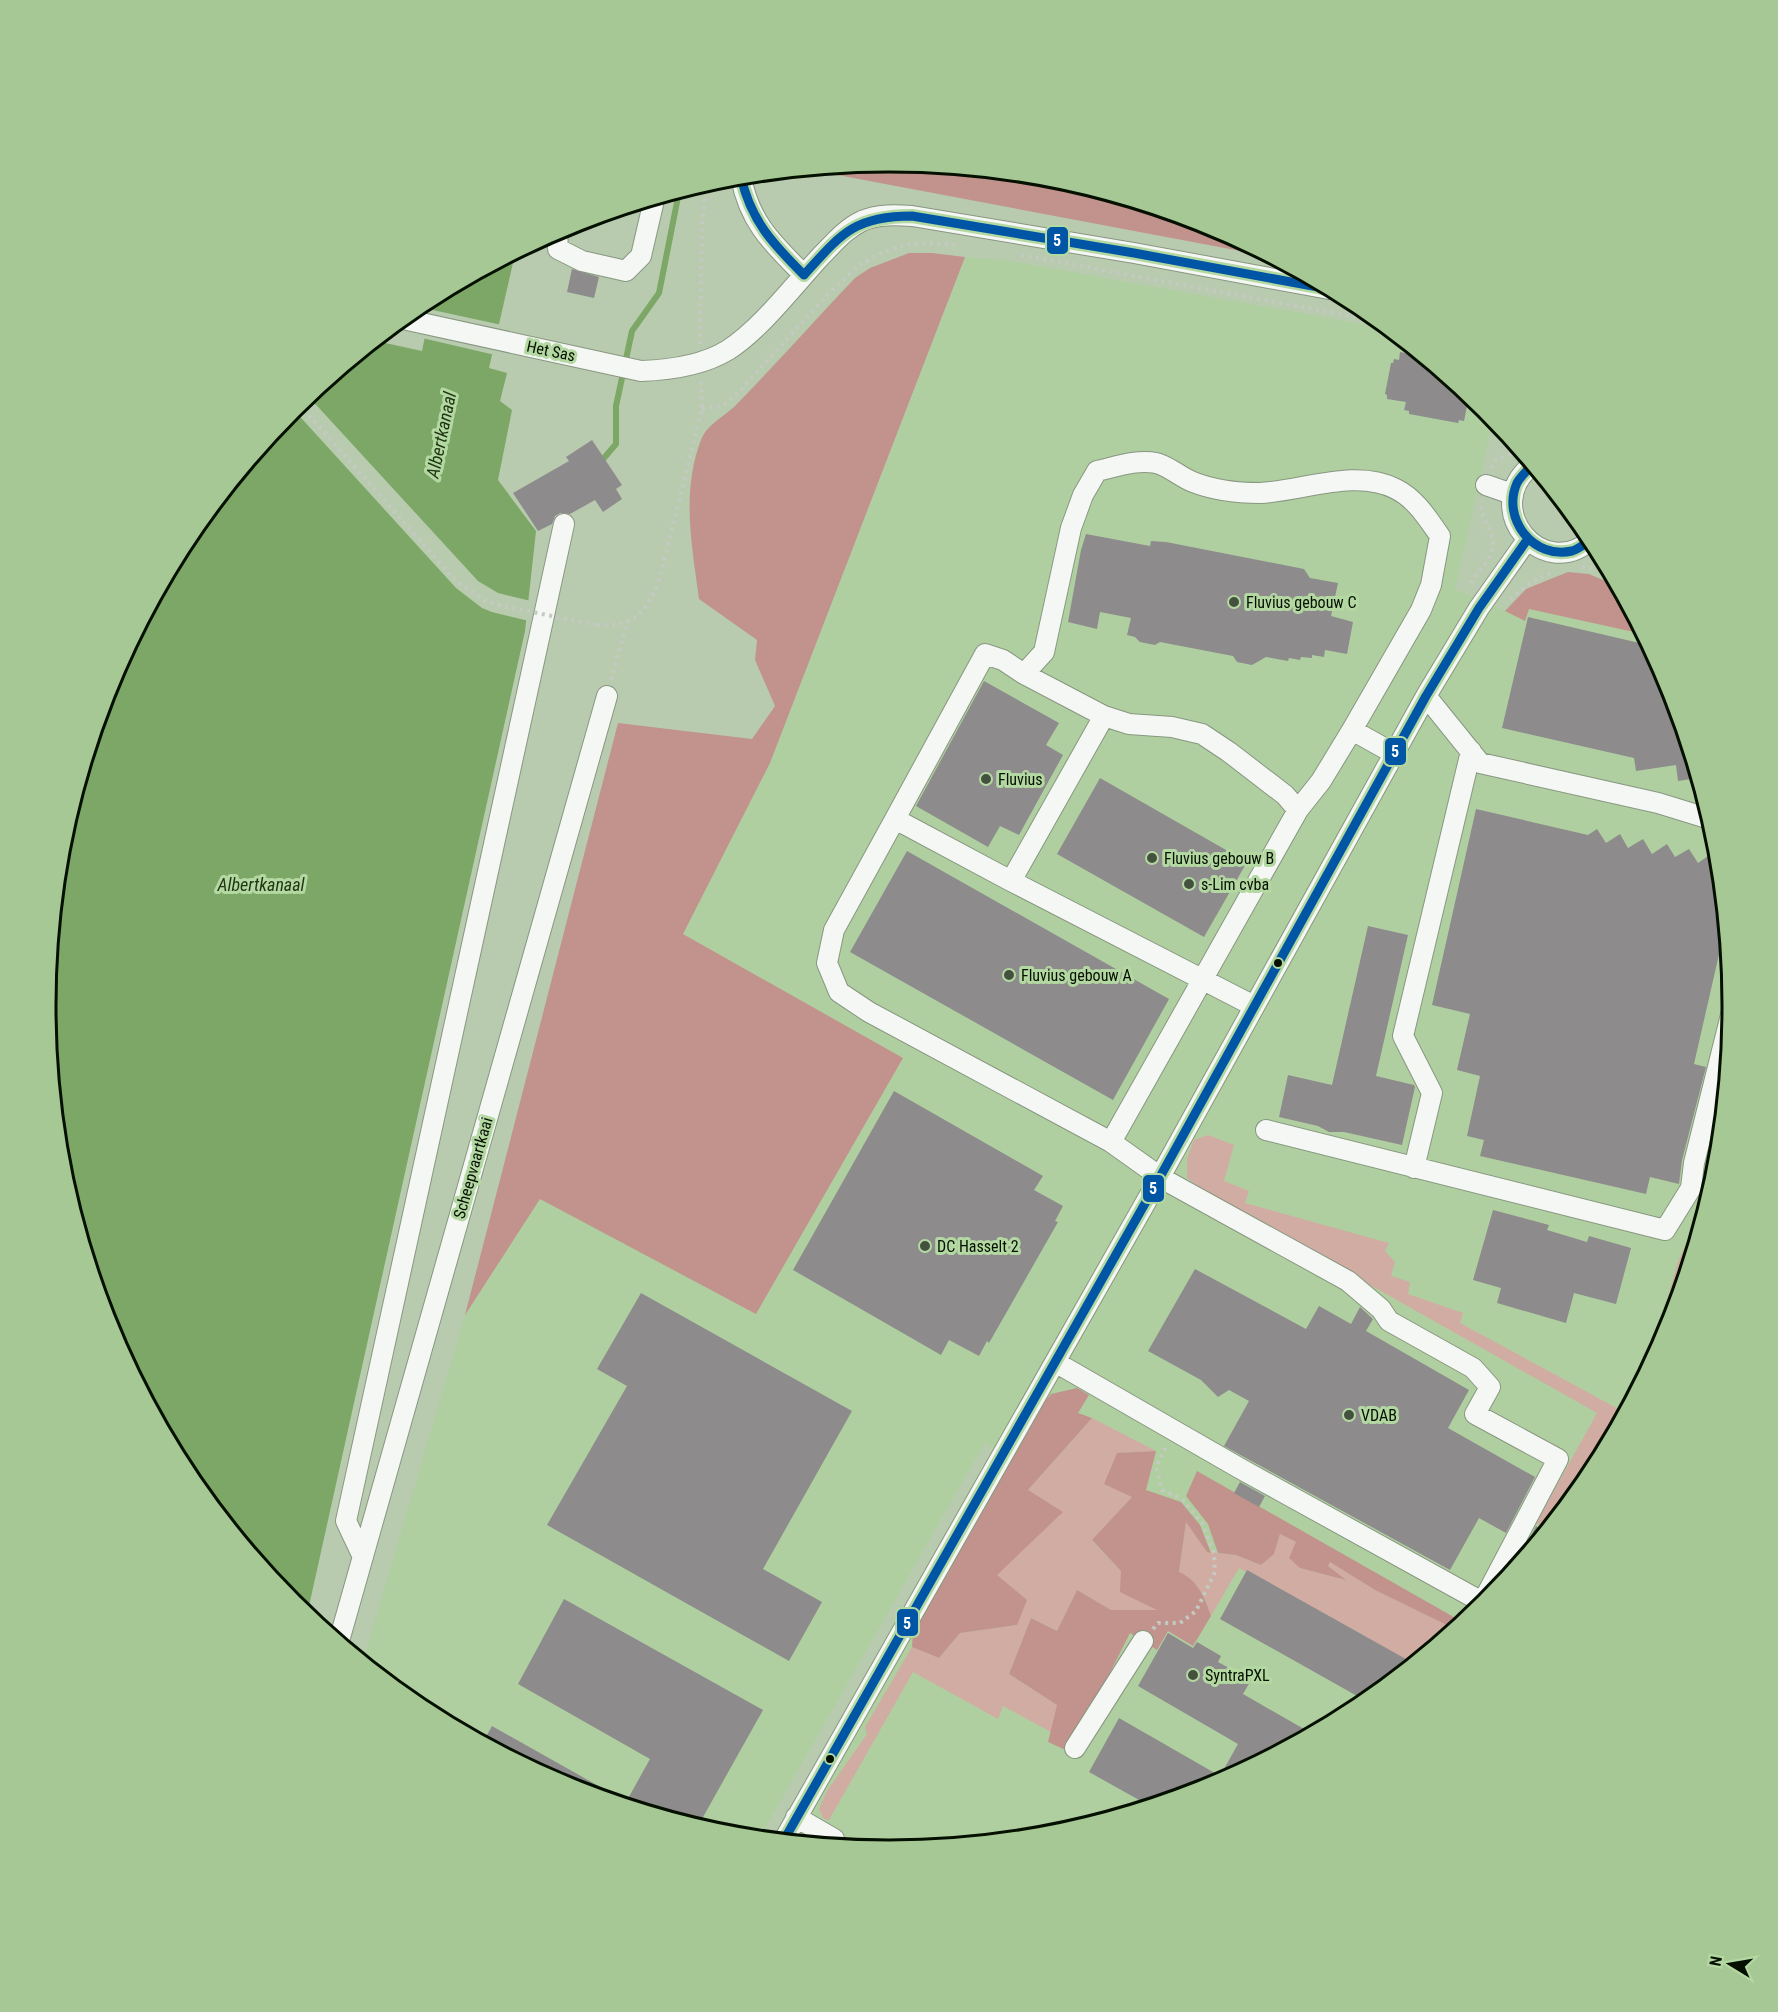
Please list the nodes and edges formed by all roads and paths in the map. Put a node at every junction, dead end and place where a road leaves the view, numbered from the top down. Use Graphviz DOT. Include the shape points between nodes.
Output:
graph roads {
  1 [pos="744,186"];
  2 [pos="706,193"];
  3 [pos="652,207"];
  4 [pos="558,241"];
  5 [pos="965,245"];
  6 [pos="1011,254"];
  7 [pos="804,275"];
  8 [pos="1308,285"];
  9 [pos="1358,317"];
  10 [pos="414,321"];
  11 [pos="700,363"];
  12 [pos="702,409"];
  13 [pos="306,411"];
  14 [pos="1513,453"];
  15 [pos="1527,470"];
  16 [pos="1486,485"];
  17 [pos="1512,494"];
  18 [pos="564,524"];
  19 [pos="1527,540"];
  20 [pos="1584,546"];
  21 [pos="1580,567"];
  22 [pos="1561,569"];
  23 [pos="1598,569"];
  24 [pos="1466,592"];
  25 [pos="1506,605"];
  26 [pos="627,623"];
  27 [pos="1024,674"];
  28 [pos="607,696"];
  29 [pos="1426,696"];
  30 [pos="1104,716"];
  31 [pos="1352,730"];
  32 [pos="1471,751"];
  33 [pos="1393,753"];
  34 [pos="1298,810"];
  35 [pos="1700,816"];
  36 [pos="895,819"];
  37 [pos="1011,881"];
  38 [pos="1202,979"];
  39 [pos="1254,1006"];
  40 [pos="1721,1054"];
  41 [pos="1266,1130"];
  42 [pos="1111,1142"];
  43 [pos="1414,1168"];
  44 [pos="1160,1177"];
  45 [pos="1055,1362"];
  46 [pos="1164,1452"];
  47 [pos="363,1557"];
  48 [pos="1494,1578"];
  49 [pos="1472,1601"];
  50 [pos="341,1634"];
  51 [pos="1143,1641"];
  52 [pos="1075,1748"];
  53 [pos="796,1817"];
  54 [pos="788,1833"];
  55 [pos="832,1838"];
  1 -- 7 [label="street" via="754,218 773,245"];
  2 -- 11 [label="path" via="702,219"];
  3 -- 4 [label="street" via="641,256 626,271 582,261 558,249"];
  5 -- 12 [label="path" via="907,244 858,266 736,395 722,406"];
  6 -- 9 [label="path"];
  7 -- 8 [label="street, Het Sas" via="843,233 864,220 888,215 1134,253"];
  7 -- 11 [label="street, Het Sas" via="753,330 728,350"];
  10 -- 11 [label="street, Het Sas" via="640,371"];
  11 -- 12 [label="path"];
  12 -- 26 [label="path" via="659,581 650,603"];
  13 -- 26 [label="path, bridge" via="470,592 502,606 597,625"];
  14 -- 16 [label="path" via="1495,459"];
  15 -- 17 [label="street"];
  16 -- 17 [label="street"];
  16 -- 24 [label="path" via="1480,506 1492,550"];
  17 -- 19 [label="street" via="1516,527"];
  18 -- 47 [label="street" via="346,1521"];
  19 -- 20 [label="street" via="1555,553"];
  19 -- 29 [label="street" via="1479,608"];
  21 -- 23 [label="path"];
  22 -- 25 [label="path" via="1530,583"];
  26 -- 28 [label="path"];
  27 -- 30 [label="street"];
  27 -- 31 [label="street" via="1044,652 1071,528 1097,471 1133,462 1156,463 1193,482 1260,493 1369,481 1396,489 1413,502 1440,536 1431,585 1421,610"];
  27 -- 36 [label="street" via="985,654"];
  28 -- 47 [label="street, Scheepvaartkaai"];
  29 -- 32 [label="street"];
  29 -- 33 [label="street"];
  30 -- 34 [label="street" via="1129,724 1202,734 1285,795"];
  30 -- 37 [label="street"];
  31 -- 33 [label="street"];
  31 -- 34 [label="street"];
  32 -- 35 [label="street" via="1480,763"];
  32 -- 43 [label="street" via="1403,1036 1432,1093"];
  33 -- 39 [label="street"];
  34 -- 38 [label="street"];
  36 -- 37 [label="street"];
  36 -- 42 [label="street" via="834,930 827,963 839,992 869,1012"];
  37 -- 38 [label="street"];
  38 -- 39 [label="street"];
  38 -- 42 [label="street"];
  39 -- 44 [label="street"];
  40 -- 43 [label="street" via="1691,1188 1665,1230"];
  41 -- 43 [label="street"];
  42 -- 44 [label="street"];
  44 -- 45 [label="street"];
  44 -- 48 [label="street" via="1348,1281 1381,1309 1389,1321 1473,1368 1490,1387 1475,1414 1558,1459"];
  45 -- 49 [label="street"];
  45 -- 53 [label="street"];
  46 -- 51 [label="path" via="1156,1466 1162,1490 1182,1499 1202,1522 1214,1553 1215,1572 1196,1611 1180,1623 1158,1623"];
  47 -- 50 [label="street, Scheepvaartkaai"];
  51 -- 52 [label="street"];
  53 -- 54 [label="street"];
  53 -- 55 [label="street"];
}
